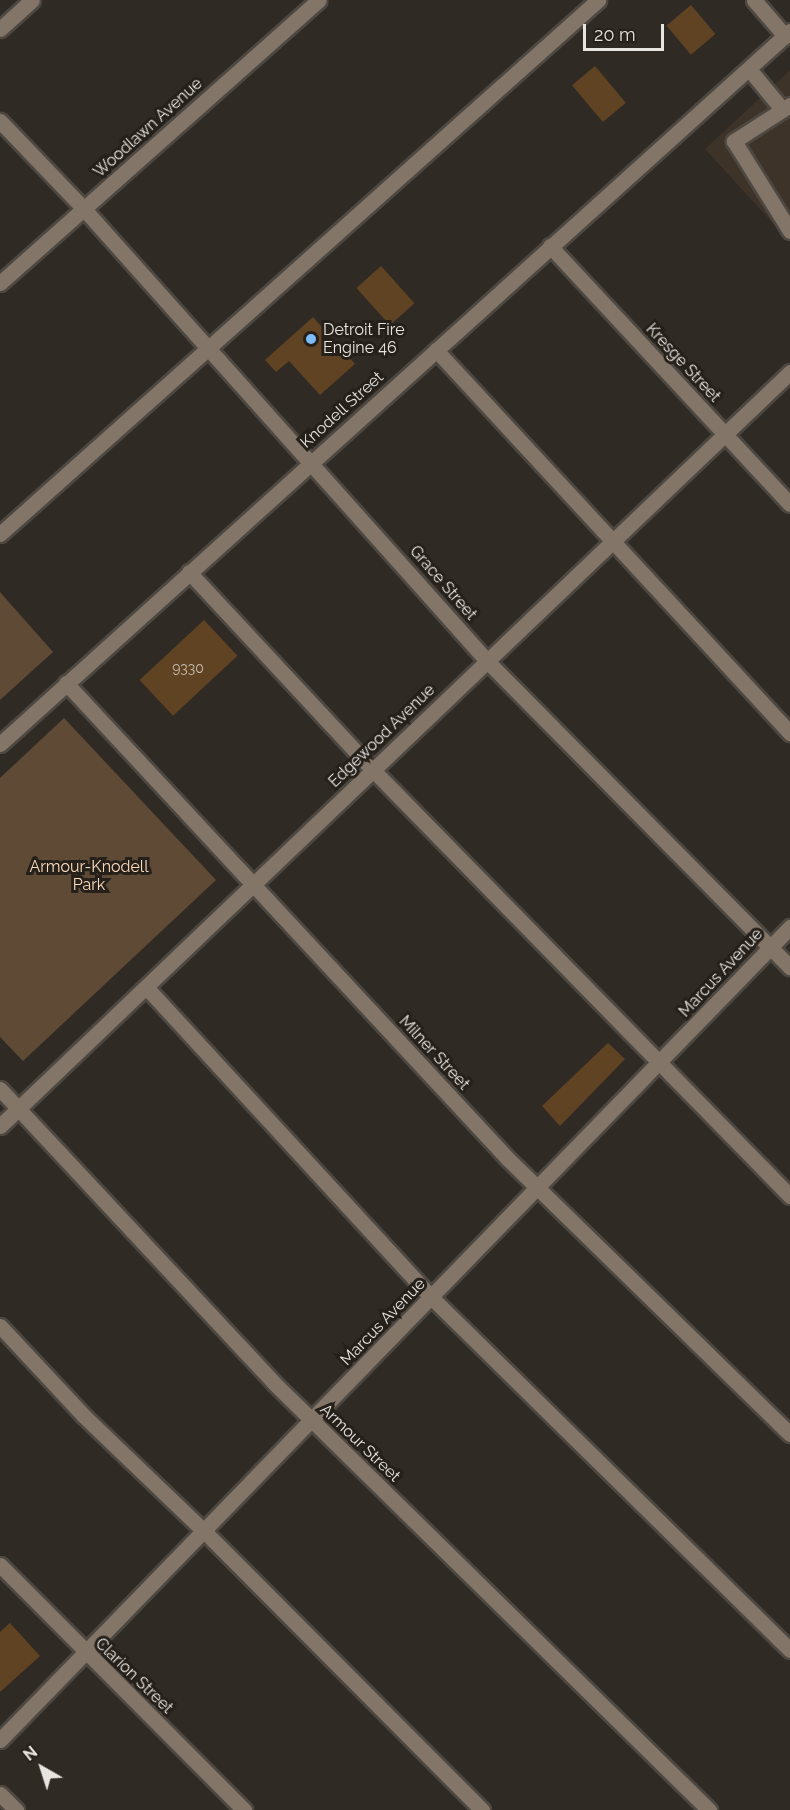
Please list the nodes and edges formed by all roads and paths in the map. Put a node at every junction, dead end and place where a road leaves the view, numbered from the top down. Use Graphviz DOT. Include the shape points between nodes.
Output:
graph roads {
  1 [pos="32,0"];
  2 [pos="319,0"];
  3 [pos="598,0"];
  4 [pos="754,0"];
  5 [pos="0,29"];
  6 [pos="787,34"];
  7 [pos="749,69"];
  8 [pos="786,107"];
  9 [pos="0,121"];
  10 [pos="84,209"];
  11 [pos="790,231"];
  12 [pos="550,246"];
  13 [pos="0,283"];
  14 [pos="209,348"];
  15 [pos="436,350"];
  16 [pos="790,372"];
  17 [pos="725,434"];
  18 [pos="312,461"];
  19 [pos="790,504"];
  20 [pos="0,534"];
  21 [pos="612,542"];
  22 [pos="189,572"];
  23 [pos="487,661"];
  24 [pos="66,683"];
  25 [pos="790,732"];
  26 [pos="0,744"];
  27 [pos="373,770"];
  28 [pos="253,885"];
  29 [pos="790,927"];
  30 [pos="770,948"];
  31 [pos="790,967"];
  32 [pos="146,987"];
  33 [pos="659,1066"];
  34 [pos="0,1089"];
  35 [pos="18,1108"];
  36 [pos="0,1126"];
  37 [pos="539,1188"];
  38 [pos="790,1197"];
  39 [pos="432,1298"];
  40 [pos="0,1326"];
  41 [pos="312,1421"];
  42 [pos="790,1434"];
  43 [pos="204,1531"];
  44 [pos="0,1565"];
  45 [pos="790,1650"];
  46 [pos="84,1653"];
  47 [pos="0,1740"];
  48 [pos="0,1794"];
  49 [pos="16,1810"];
  50 [pos="244,1810"];
  51 [pos="482,1810"];
  52 [pos="709,1810"];
  1 -- 5 [label="street"];
  2 -- 10 [label="street, Woodlawn Avenue"];
  3 -- 14 [label="street"];
  4 -- 6 [label="street"];
  6 -- 7 [label="street, Knodell Street"];
  7 -- 8 [label="street"];
  7 -- 12 [label="street, Knodell Street"];
  8 -- 11 [label="street" via="734,141"];
  9 -- 10 [label="street, Grace Street"];
  10 -- 13 [label="street, Woodlawn Avenue"];
  10 -- 14 [label="street, Grace Street"];
  12 -- 15 [label="street, Knodell Street"];
  12 -- 17 [label="street, Kresge Street"];
  14 -- 18 [label="street, Grace Street"];
  14 -- 20 [label="street"];
  15 -- 18 [label="street, Knodell Street"];
  15 -- 21 [label="street"];
  16 -- 17 [label="street, Edgewood Avenue"];
  17 -- 19 [label="street, Kresge Street"];
  17 -- 21 [label="street, Edgewood Avenue"];
  18 -- 22 [label="street, Knodell Street"];
  18 -- 23 [label="street, Grace Street"];
  21 -- 23 [label="street, Edgewood Avenue"];
  21 -- 25 [label="street"];
  22 -- 24 [label="street, Knodell Street"];
  22 -- 27 [label="street"];
  23 -- 27 [label="street, Edgewood Avenue"];
  23 -- 30 [label="street, Grace Street"];
  24 -- 26 [label="street, Knodell Street"];
  24 -- 28 [label="street, Milner Street"];
  27 -- 28 [label="street, Edgewood Avenue"];
  27 -- 33 [label="street"];
  28 -- 32 [label="street, Edgewood Avenue"];
  28 -- 37 [label="street, Milner Street"];
  29 -- 30 [label="street, Marcus Avenue"];
  30 -- 31 [label="street, Grace Street"];
  30 -- 33 [label="street, Marcus Avenue"];
  32 -- 35 [label="street, Edgewood Avenue"];
  32 -- 39 [label="street"];
  33 -- 37 [label="street, Marcus Avenue"];
  33 -- 38 [label="street"];
  34 -- 35 [label="street, Armour Street"];
  35 -- 36 [label="street, Edgewood Avenue"];
  35 -- 41 [label="street, Armour Street"];
  37 -- 39 [label="street, Marcus Avenue"];
  37 -- 42 [label="street, Milner Street"];
  39 -- 41 [label="street, Marcus Avenue"];
  39 -- 45 [label="street"];
  40 -- 43 [label="street" via="84,1416"];
  41 -- 43 [label="street, Marcus Avenue"];
  41 -- 52 [label="street, Armour Street"];
  43 -- 46 [label="street, Marcus Avenue"];
  43 -- 51 [label="street"];
  44 -- 46 [label="street, Clarion Street"];
  46 -- 47 [label="street, Marcus Avenue"];
  46 -- 50 [label="street, Clarion Street"];
  48 -- 49 [label="street"];
}
